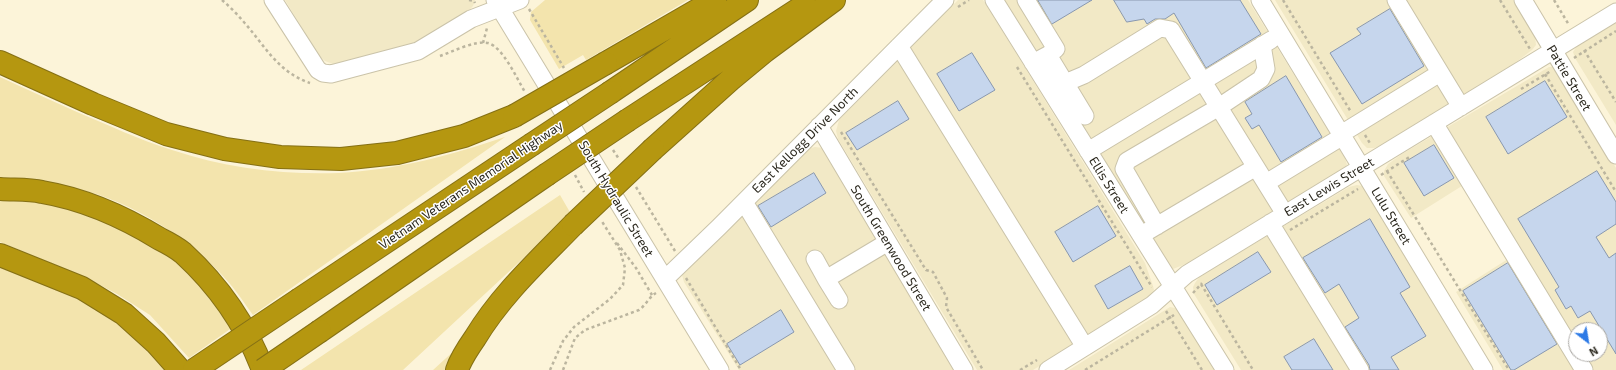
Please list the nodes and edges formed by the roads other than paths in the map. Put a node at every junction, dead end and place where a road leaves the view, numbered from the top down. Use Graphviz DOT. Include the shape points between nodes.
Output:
graph roads {
  1 [pos="274,0"];
  2 [pos="520,0"];
  3 [pos="715,0"];
  4 [pos="747,0"];
  5 [pos="812,0"];
  6 [pos="834,0"];
  7 [pos="945,0"];
  8 [pos="994,0"];
  9 [pos="1026,0"];
  10 [pos="1260,0"];
  11 [pos="1396,0"];
  12 [pos="1523,0"];
  13 [pos="498,4"];
  14 [pos="1616,12"];
  15 [pos="1281,34"];
  16 [pos="1262,45"];
  17 [pos="899,46"];
  18 [pos="1048,55"];
  19 [pos="1558,58"];
  20 [pos="2,62"];
  21 [pos="1033,63"];
  22 [pos="1440,73"];
  23 [pos="1204,82"];
  24 [pos="1065,83"];
  25 [pos="1219,106"];
  26 [pos="1461,107"];
  27 [pos="1085,116"];
  28 [pos="1434,123"];
  29 [pos="819,126"];
  30 [pos="1342,135"];
  31 [pos="1088,151"];
  32 [pos="1616,155"];
  33 [pos="1256,167"];
  34 [pos="1366,174"];
  35 [pos="1266,183"];
  36 [pos="0,189"];
  37 [pos="744,202"];
  38 [pos="1285,214"];
  39 [pos="1157,226"];
  40 [pos="1275,230"];
  41 [pos="1141,236"];
  42 [pos="888,242"];
  43 [pos="0,255"];
  44 [pos="815,259"];
  45 [pos="665,279"];
  46 [pos="826,279"];
  47 [pos="1173,286"];
  48 [pos="839,300"];
  49 [pos="1085,347"];
  50 [pos="180,370"];
  51 [pos="194,370"];
  52 [pos="263,370"];
  53 [pos="457,370"];
  54 [pos="720,370"];
  55 [pos="846,370"];
  56 [pos="964,370"];
  57 [pos="1048,370"];
  58 [pos="1225,370"];
  59 [pos="1360,370"];
  60 [pos="1484,370"];
  61 [pos="1584,370"];
  1 -- 13 [label="street" via="318,70 331,74 418,50"];
  2 -- 13 [label="street"];
  3 -- 20 [label="highway, bridge" via="514,116 464,136 397,153 341,159 280,157 225,149 166,134"];
  4 -- 51 [label="highway, Vietnam Veterans Memorial Highway, bridge"];
  5 -- 52 [label="highway, bridge" via="546,175"];
  6 -- 53 [label="highway, bridge" via="759,56 573,225 506,294 483,325"];
  7 -- 17 [label="street, East Kellogg Drive North"];
  8 -- 21 [label="street, Ellis Street"];
  9 -- 18 [label="street" via="1056,49"];
  10 -- 15 [label="street, Lulu Street"];
  11 -- 22 [label="street"];
  12 -- 19 [label="street, Pattie Street"];
  13 -- 45 [label="street, South Hydraulic Street"];
  14 -- 19 [label="street, East Lewis Street" via="1581,44"];
  15 -- 16 [label="street"];
  15 -- 30 [label="street, Lulu Street"];
  16 -- 23 [label="street"];
  16 -- 25 [label="street" via="1266,68 1261,79"];
  17 -- 29 [label="street, East Kellogg Drive North"];
  17 -- 49 [label="street"];
  18 -- 21 [label="street"];
  18 -- 24 [label="street"];
  19 -- 26 [label="street, East Lewis Street"];
  19 -- 32 [label="street, Pattie Street"];
  21 -- 31 [label="street, Ellis Street"];
  22 -- 26 [label="street"];
  22 -- 30 [label="street"];
  23 -- 24 [label="street" via="1171,30 1160,28 1084,75"];
  23 -- 25 [label="street"];
  23 -- 31 [label="street"];
  24 -- 27 [label="street"];
  25 -- 33 [label="street"];
  25 -- 39 [label="street" via="1127,161 1124,169"];
  26 -- 28 [label="street, East Lewis Street"];
  28 -- 34 [label="street, East Lewis Street" via="1383,164"];
  28 -- 61 [label="street"];
  29 -- 37 [label="street, East Kellogg Drive North"];
  29 -- 42 [label="street, South Greenwood Street"];
  30 -- 34 [label="street, Lulu Street"];
  30 -- 35 [label="street"];
  31 -- 41 [label="street, Ellis Street"];
  33 -- 35 [label="street"];
  33 -- 39 [label="street"];
  34 -- 38 [label="street, East Lewis Street"];
  34 -- 60 [label="street, Lulu Street"];
  35 -- 38 [label="street"];
  36 -- 52 [label="highway" via="42,192 95,206 139,226 182,253 215,287 240,319"];
  37 -- 45 [label="street, East Kellogg Drive North"];
  37 -- 55 [label="street"];
  38 -- 40 [label="street, East Lewis Street"];
  39 -- 41 [label="street"];
  40 -- 47 [label="street, East Lewis Street" via="1187,274"];
  40 -- 59 [label="street"];
  41 -- 47 [label="street, Ellis Street"];
  42 -- 46 [label="street"];
  42 -- 56 [label="street, South Greenwood Street"];
  43 -- 50 [label="highway" via="82,288 112,306 156,343"];
  44 -- 46 [label="street"];
  45 -- 54 [label="street, South Hydraulic Street"];
  46 -- 48 [label="street"];
  47 -- 49 [label="street, East Lewis Street" via="1152,305"];
  47 -- 58 [label="street, Ellis Street"];
  49 -- 57 [label="street, East Lewis Street"];
}
